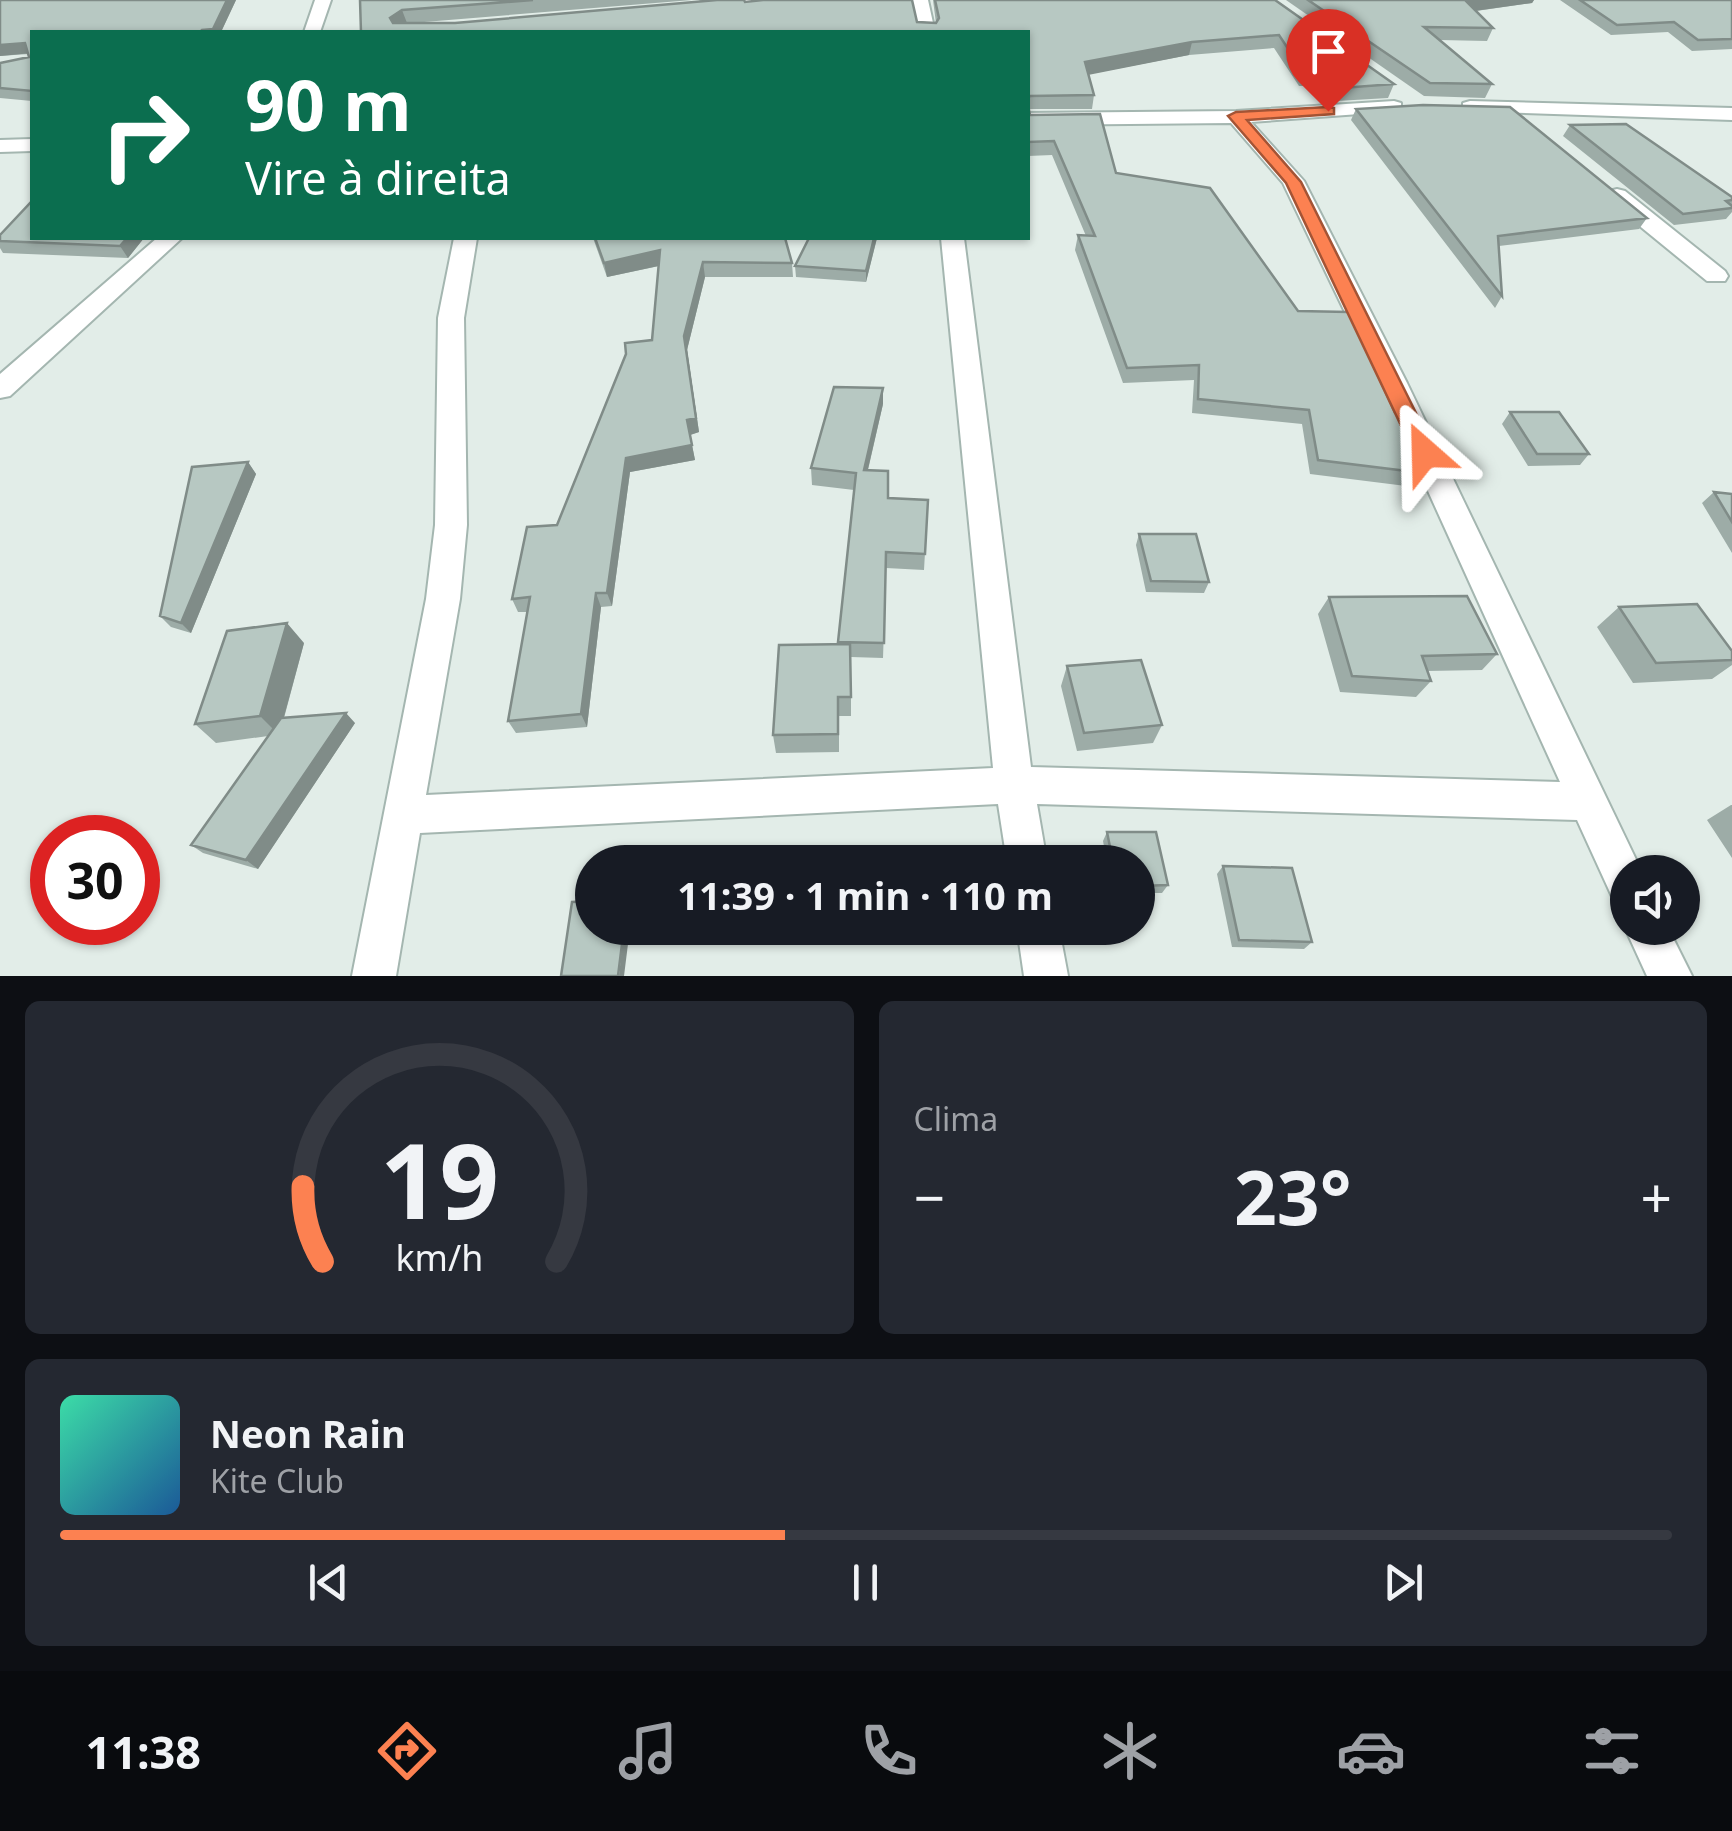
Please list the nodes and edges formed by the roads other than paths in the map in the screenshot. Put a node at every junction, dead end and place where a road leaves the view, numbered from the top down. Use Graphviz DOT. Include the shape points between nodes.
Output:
graph roads {
  1 [pos="323,0"];
  2 [pos="763,0"];
  3 [pos="920,0"];
  4 [pos="690,7"];
  5 [pos="313,30"];
  6 [pos="927,30"];
  7 [pos="1388,85"];
  8 [pos="1454,106"];
  9 [pos="1509,108"];
  10 [pos="1732,114"];
  11 [pos="1236,116"];
  12 [pos="1030,119"];
  13 [pos="1538,132"];
  14 [pos="30,145"];
  15 [pos="0,146"];
  16 [pos="1598,180"];
  17 [pos="168,240"];
  18 [pos="465,240"];
  19 [pos="952,240"];
  20 [pos="1716,276"];
  21 [pos="0,389"];
  22 [pos="1014,786"];
  23 [pos="1588,802"];
  24 [pos="404,815"];
  25 [pos="1024,845"];
  26 [pos="1613,855"];
  27 [pos="1041,945"];
  28 [pos="1654,945"];
  29 [pos="374,976"];
  30 [pos="1046,976"];
  31 [pos="1670,976"];
  1 -- 5 [label="street"];
  2 -- 4 [label="street"];
  3 -- 6 [label="street"];
  7 -- 11 [label="street" via="1418,106"];
  8 -- 9 [label="street"];
  9 -- 10 [label="street"];
  9 -- 13 [label="street"];
  11 -- 12 [label="street"];
  11 -- 23 [label="street" via="1293,182"];
  14 -- 15 [label="street"];
  16 -- 20 [label="street"];
  17 -- 21 [label="street"];
  18 -- 24 [label="street" via="451,318 451,525"];
  19 -- 22 [label="street"];
  22 -- 23 [label="street"];
  22 -- 24 [label="street"];
  22 -- 25 [label="street"];
  23 -- 26 [label="street"];
  24 -- 29 [label="street"];
  27 -- 30 [label="street"];
  28 -- 31 [label="street"];
}
